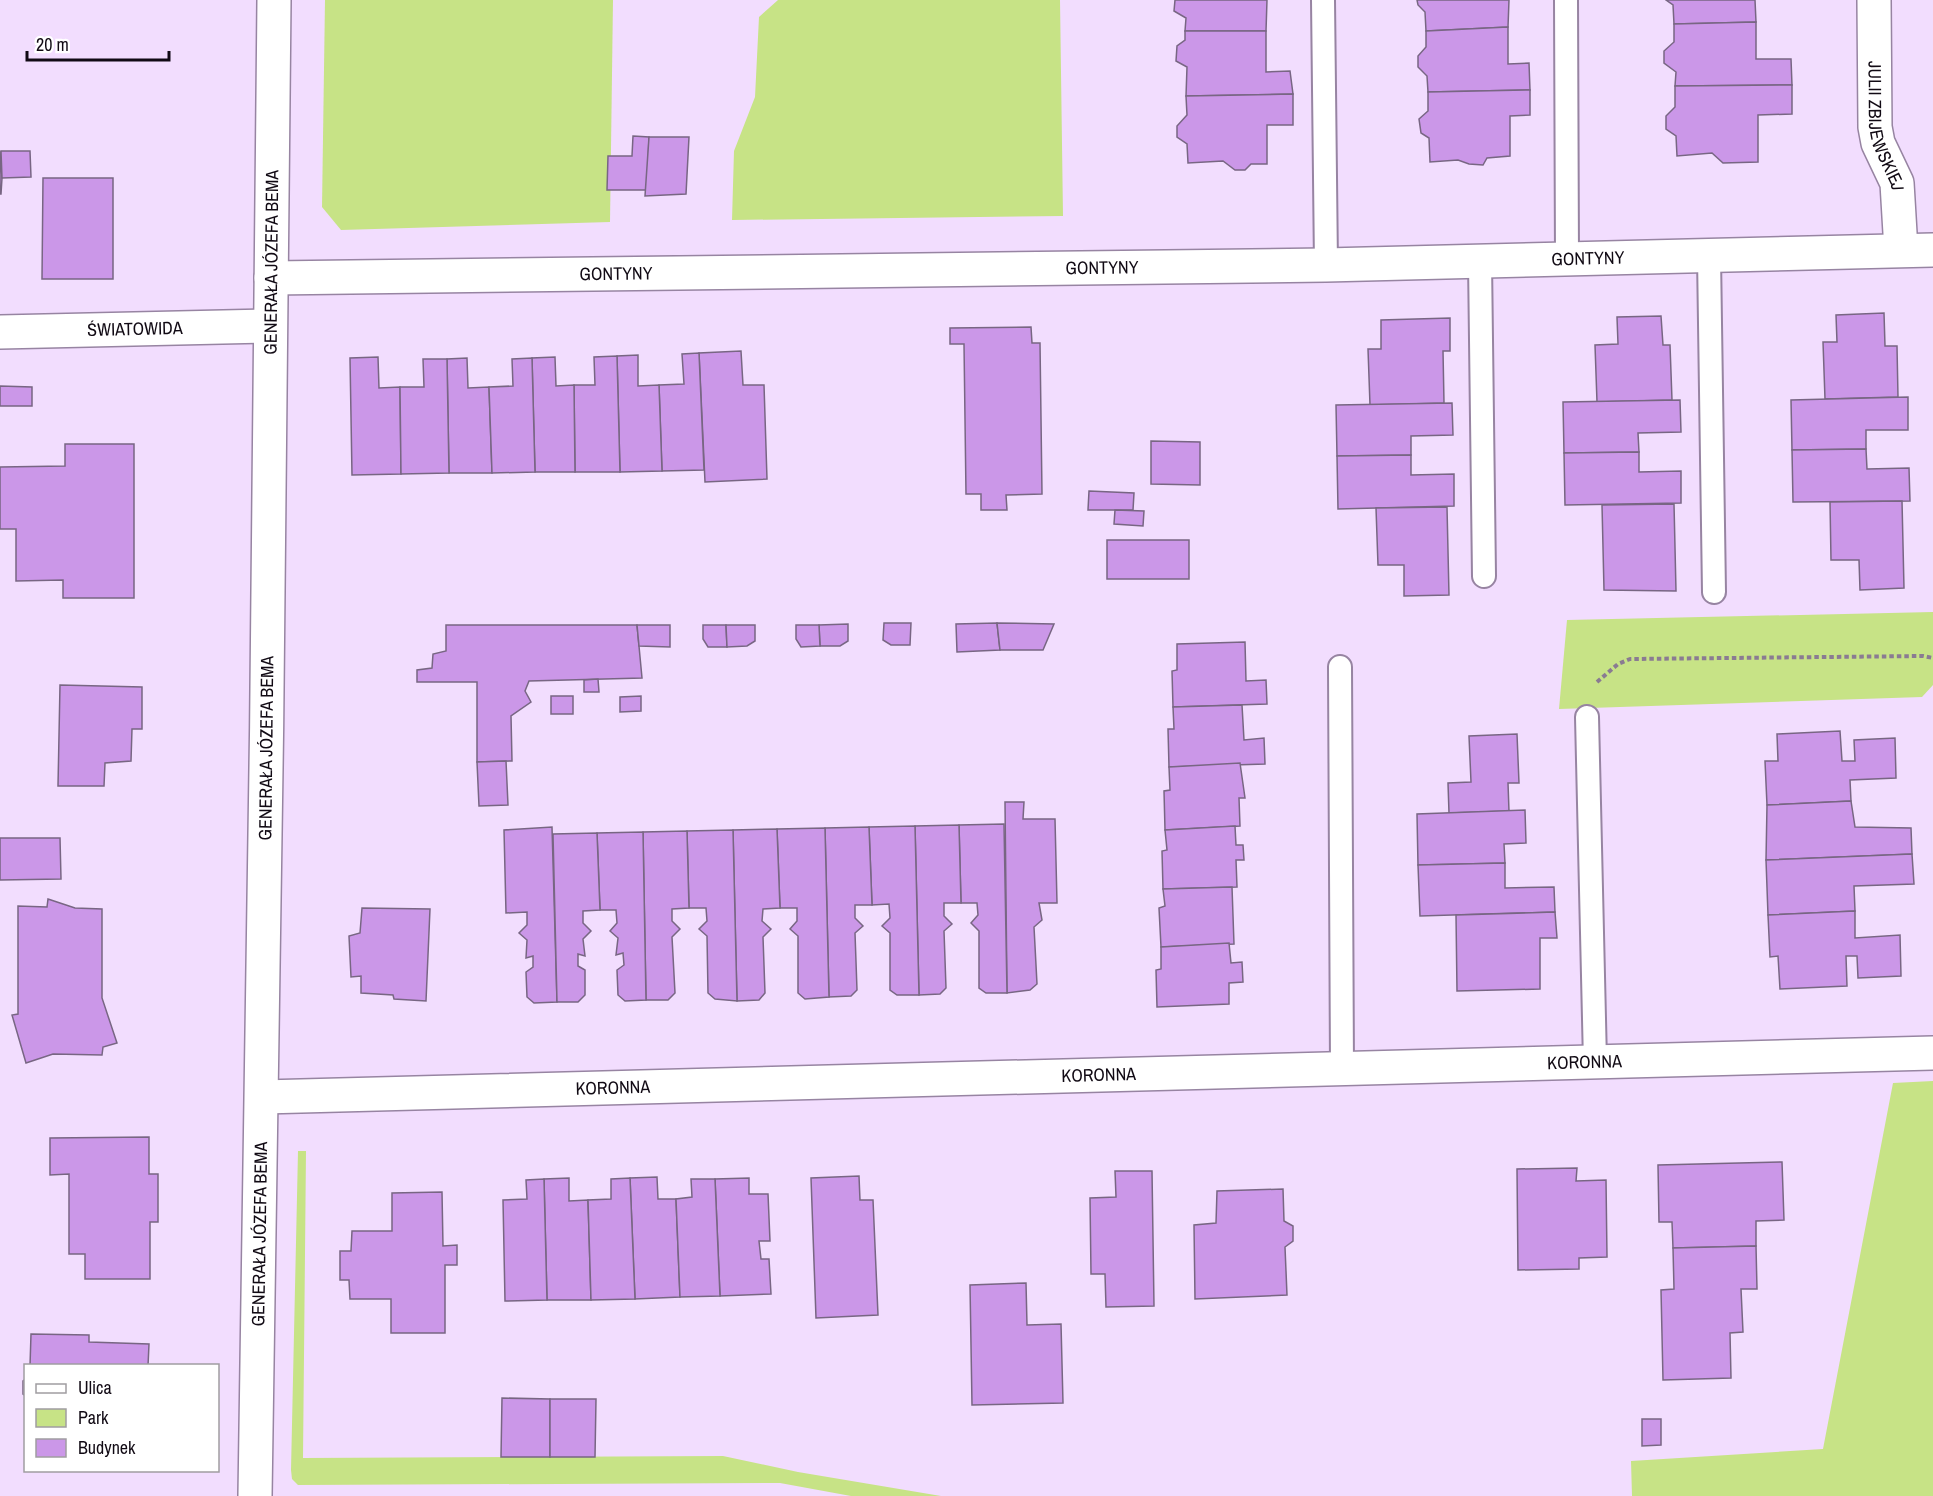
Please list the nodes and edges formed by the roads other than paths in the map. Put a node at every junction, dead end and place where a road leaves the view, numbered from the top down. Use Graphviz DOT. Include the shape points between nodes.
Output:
graph roads {
  1 [pos="274,0"];
  2 [pos="1323,0"];
  3 [pos="1566,0"];
  4 [pos="1874,0"];
  5 [pos="1917,250"];
  6 [pos="1709,256"];
  7 [pos="1567,259"];
  8 [pos="1480,261"];
  9 [pos="1326,265"];
  10 [pos="271,278"];
  11 [pos="269,326"];
  12 [pos="0,332"];
  13 [pos="1484,576"];
  14 [pos="1714,592"];
  15 [pos="1340,667"];
  16 [pos="1587,717"];
  17 [pos="1933,1053"];
  18 [pos="1595,1062"];
  19 [pos="1342,1068"];
  20 [pos="263,1097"];
  21 [pos="255,1496"];
  1 -- 10 [label="street, GENERAŁA JÓZEFA BEMA"];
  2 -- 9 [label="lane"];
  3 -- 7 [label="lane"];
  4 -- 5 [label="street, JULII ZBIJEWSKIEJ" via="1875,127"];
  5 -- 6 [label="street, GONTYNY"];
  6 -- 7 [label="street, GONTYNY"];
  6 -- 14 [label="lane"];
  7 -- 8 [label="street, GONTYNY"];
  8 -- 9 [label="street, GONTYNY"];
  8 -- 13 [label="lane"];
  9 -- 10 [label="street, GONTYNY"];
  10 -- 11 [label="street, GENERAŁA JÓZEFA BEMA"];
  11 -- 12 [label="street, ŚWIATOWIDA"];
  11 -- 20 [label="street, GENERAŁA JÓZEFA BEMA"];
  15 -- 19 [label="lane"];
  16 -- 18 [label="lane"];
  17 -- 18 [label="street, KORONNA"];
  18 -- 19 [label="street, KORONNA"];
  19 -- 20 [label="street, KORONNA"];
  20 -- 21 [label="street, GENERAŁA JÓZEFA BEMA"];
}
